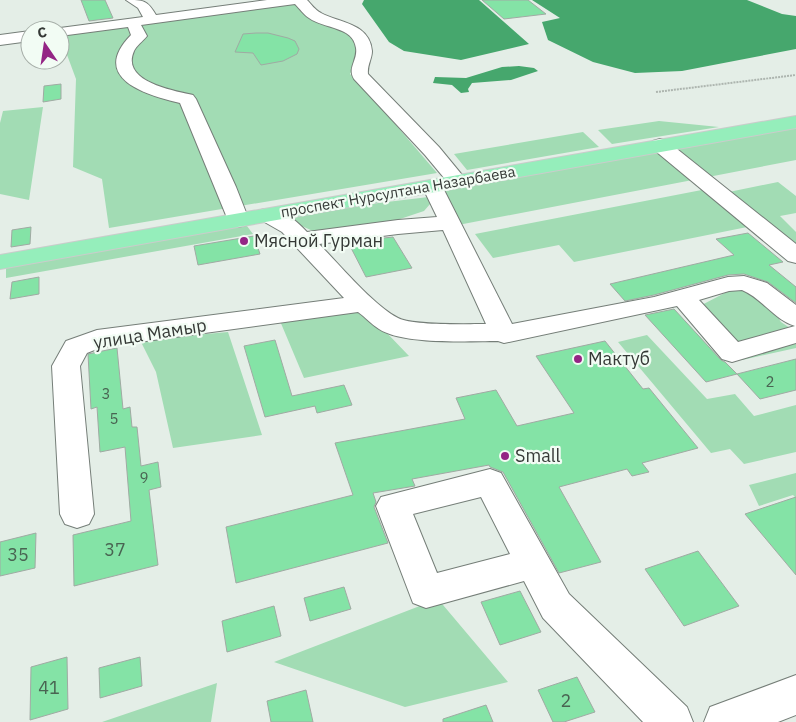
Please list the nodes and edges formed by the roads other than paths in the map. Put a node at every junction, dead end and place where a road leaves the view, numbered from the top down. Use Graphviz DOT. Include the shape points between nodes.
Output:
graph roads {
  1 [pos="133,0"];
  2 [pos="298,0"];
  3 [pos="152,20"];
  4 [pos="133,23"];
  5 [pos="70,31"];
  6 [pos="20,37"];
  7 [pos="0,40"];
  8 [pos="796,122"];
  9 [pos="660,146"];
  10 [pos="457,181"];
  11 [pos="432,186"];
  12 [pos="269,215"];
  13 [pos="238,220"];
  14 [pos="451,223"];
  15 [pos="302,240"];
  16 [pos="794,252"];
  17 [pos="0,262"];
  18 [pos="683,297"];
  19 [pos="363,303"];
  20 [pos="796,318"];
  21 [pos="504,334"];
  22 [pos="796,334"];
  23 [pos="77,514"];
  24 [pos="533,563"];
  25 [pos="796,695"];
  26 [pos="672,722"];
  27 [pos="725,722"];
  1 -- 3 [label="street" via="144,5"];
  2 -- 3 [label="street"];
  2 -- 10 [label="street" via="314,15 346,27 359,36 364,51 358,71 360,75"];
  3 -- 4 [label="street"];
  4 -- 5 [label="street"];
  4 -- 13 [label="street" via="138,36 125,53 124,70 133,80 157,92 187,98"];
  6 -- 7 [label="street"];
  8 -- 9 [label="main road, проспект Нурсултана Назарбаева"];
  9 -- 10 [label="main road, проспект Нурсултана Назарбаева"];
  9 -- 16 [label="street"];
  10 -- 11 [label="main road, проспект Нурсултана Назарбаева"];
  11 -- 12 [label="main road, проспект Нурсултана Назарбаева"];
  11 -- 14 [label="street"];
  12 -- 13 [label="main road, проспект Нурсултана Назарбаева"];
  12 -- 15 [label="street" via="290,227"];
  13 -- 17 [label="main road, проспект Нурсултана Назарбаева"];
  14 -- 15 [label="street"];
  14 -- 21 [label="street"];
  15 -- 19 [label="street"];
  18 -- 20 [label="street" via="728,284 744,283 758,288"];
  18 -- 21 [label="street"];
  18 -- 22 [label="street" via="732,353"];
  19 -- 21 [label="street" via="389,324 405,329"];
  19 -- 23 [label="street, улица Мамыр" via="97,340 76,347 66,366"];
  24 -- 26 [label="street" via="556,606"];
  25 -- 27 [label="street"];
}
